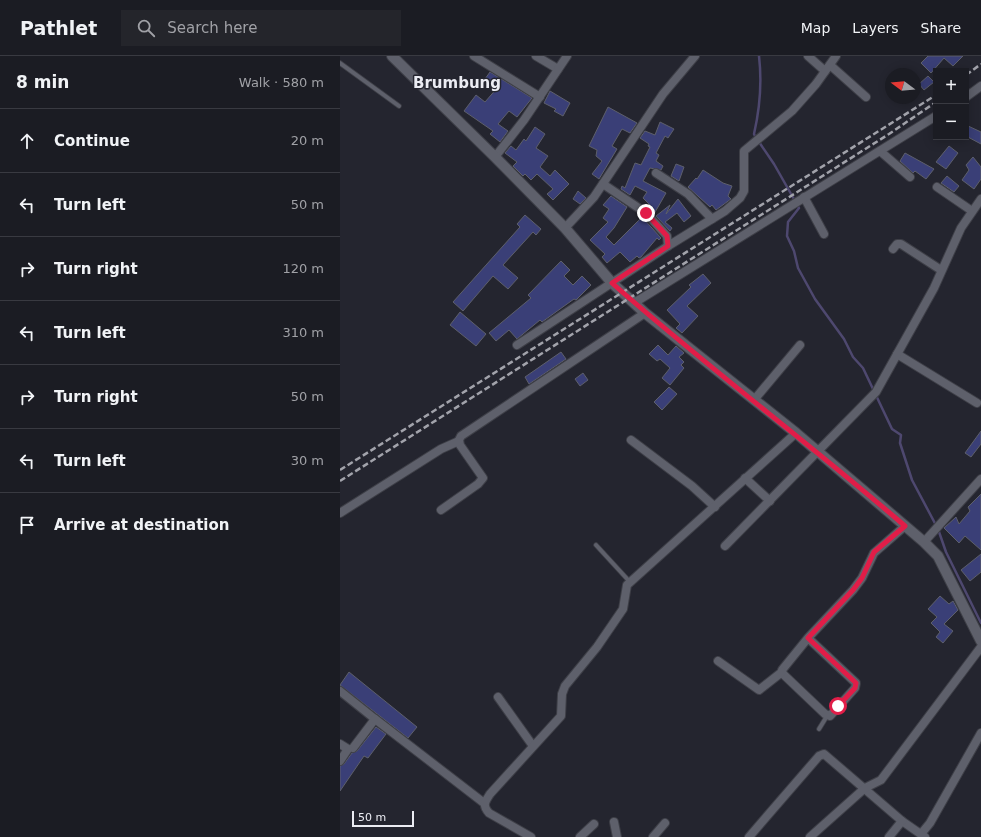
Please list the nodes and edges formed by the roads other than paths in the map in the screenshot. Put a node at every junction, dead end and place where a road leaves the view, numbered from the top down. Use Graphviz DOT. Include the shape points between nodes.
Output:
graph roads {
  1 [pos="392,56"];
  2 [pos="474,56"];
  3 [pos="536,56"];
  4 [pos="567,56"];
  5 [pos="695,56"];
  6 [pos="808,56"];
  7 [pos="836,56"];
  8 [pos="340,63"];
  9 [pos="827,68"];
  10 [pos="558,69"];
  11 [pos="981,86"];
  12 [pos="969,95"];
  13 [pos="540,97"];
  14 [pos="866,97"];
  15 [pos="399,106"];
  16 [pos="933,118"];
  17 [pos="880,151"];
  18 [pos="495,157"];
  19 [pos="656,174"];
  20 [pos="910,177"];
  21 [pos="603,184"];
  22 [pos="937,187"];
  23 [pos="802,198"];
  24 [pos="981,199"];
  25 [pos="972,211"];
  26 [pos="712,219"];
  27 [pos="564,228"];
  28 [pos="824,234"];
  29 [pos="668,246"];
  30 [pos="893,249"];
  31 [pos="941,270"];
  32 [pos="612,283"];
  33 [pos="634,303"];
  34 [pos="645,313"];
  35 [pos="800,345"];
  36 [pos="517,346"];
  37 [pos="897,354"];
  38 [pos="754,400"];
  39 [pos="977,403"];
  40 [pos="796,433"];
  41 [pos="631,440"];
  42 [pos="459,441"];
  43 [pos="818,452"];
  44 [pos="745,478"];
  45 [pos="981,479"];
  46 [pos="770,501"];
  47 [pos="715,507"];
  48 [pos="442,510"];
  49 [pos="340,514"];
  50 [pos="905,526"];
  51 [pos="924,542"];
  52 [pos="596,545"];
  53 [pos="726,546"];
  54 [pos="631,582"];
  55 [pos="808,638"];
  56 [pos="981,641"];
  57 [pos="981,647"];
  58 [pos="718,661"];
  59 [pos="782,672"];
  60 [pos="340,691"];
  61 [pos="498,697"];
  62 [pos="827,716"];
  63 [pos="375,719"];
  64 [pos="819,729"];
  65 [pos="981,732"];
  66 [pos="340,744"];
  67 [pos="533,746"];
  68 [pos="353,748"];
  69 [pos="340,761"];
  70 [pos="866,788"];
  71 [pos="484,803"];
  72 [pos="902,821"];
  73 [pos="614,822"];
  74 [pos="665,823"];
  75 [pos="594,824"];
  76 [pos="923,836"];
  77 [pos="531,837"];
  78 [pos="580,837"];
  79 [pos="617,837"];
  80 [pos="653,837"];
  81 [pos="749,837"];
  82 [pos="810,837"];
  83 [pos="889,837"];
  1 -- 18 [label="street"];
  2 -- 13 [label="street"];
  3 -- 10 [label="street"];
  4 -- 10 [label="street"];
  5 -- 21 [label="street" via="663,94"];
  6 -- 9 [label="street"];
  7 -- 9 [label="street"];
  8 -- 15 [label="lane"];
  9 -- 14 [label="street"];
  9 -- 26 [label="street" via="792,111 747,147 743,155 742,195"];
  10 -- 13 [label="street"];
  11 -- 12 [label="street"];
  13 -- 18 [label="street"];
  16 -- 17 [label="street"];
  17 -- 20 [label="street"];
  17 -- 23 [label="street"];
  18 -- 27 [label="street"];
  19 -- 26 [label="street" via="688,194"];
  21 -- 27 [label="street"];
  21 -- 29 [label="street" via="646,213 667,236"];
  22 -- 25 [label="street"];
  23 -- 28 [label="street"];
  23 -- 33 [label="street"];
  24 -- 25 [label="street"];
  25 -- 31 [label="street"];
  26 -- 29 [label="street"];
  27 -- 32 [label="street"];
  29 -- 32 [label="street"];
  30 -- 31 [label="street" via="896,244 901,244"];
  31 -- 37 [label="street"];
  32 -- 33 [label="street"];
  32 -- 36 [label="street"];
  33 -- 34 [label="street"];
  34 -- 38 [label="street"];
  34 -- 42 [label="street" via="461,436"];
  35 -- 38 [label="street"];
  37 -- 39 [label="street"];
  37 -- 43 [label="street" via="876,392"];
  38 -- 40 [label="street"];
  40 -- 43 [label="street"];
  40 -- 44 [label="street"];
  41 -- 47 [label="street" via="692,486"];
  42 -- 48 [label="street" via="483,478"];
  42 -- 49 [label="street" via="448,445"];
  43 -- 46 [label="street"];
  43 -- 50 [label="street"];
  44 -- 46 [label="street"];
  44 -- 47 [label="street"];
  45 -- 51 [label="street"];
  46 -- 53 [label="street"];
  47 -- 54 [label="street"];
  50 -- 51 [label="street"];
  50 -- 55 [label="street" via="874,552 862,578 853,590"];
  51 -- 56 [label="street" via="938,556"];
  52 -- 54 [label="lane"];
  54 -- 67 [label="street" via="625,590 621,613 565,686 561,716"];
  55 -- 59 [label="street" via="783,667"];
  55 -- 62 [label="street" via="856,683 855,688 830,716"];
  57 -- 70 [label="street" via="881,780"];
  58 -- 59 [label="street" via="759,690"];
  59 -- 62 [label="street"];
  60 -- 63 [label="street"];
  61 -- 67 [label="street"];
  62 -- 64 [label="lane"];
  63 -- 68 [label="street"];
  63 -- 71 [label="street"];
  65 -- 76 [label="street"];
  66 -- 69 [label="street" via="348,749"];
  67 -- 71 [label="street"];
  70 -- 72 [label="street"];
  70 -- 81 [label="street" via="828,755 822,754"];
  70 -- 82 [label="street"];
  71 -- 77 [label="street" via="489,813"];
  72 -- 76 [label="street"];
  72 -- 83 [label="street"];
  73 -- 79 [label="street"];
  74 -- 80 [label="street"];
  75 -- 78 [label="street"];
}
